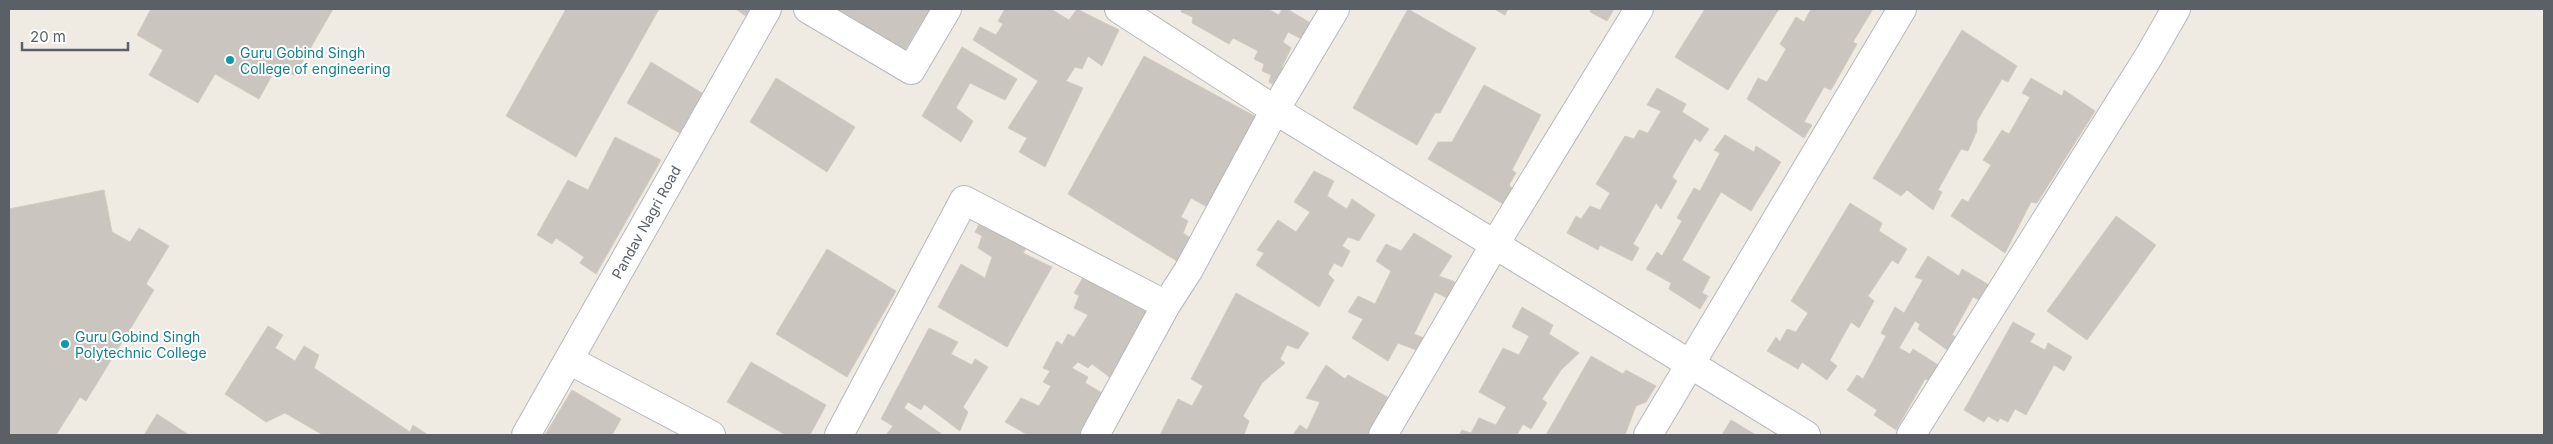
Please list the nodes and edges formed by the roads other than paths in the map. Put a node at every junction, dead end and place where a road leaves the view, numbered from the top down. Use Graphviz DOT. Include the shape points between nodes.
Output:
graph roads {
  1 [pos="767,9"];
  2 [pos="808,9"];
  3 [pos="947,9"];
  4 [pos="1119,9"];
  5 [pos="1335,9"];
  6 [pos="1638,9"];
  7 [pos="1902,9"];
  8 [pos="2176,9"];
  9 [pos="1275,110"];
  10 [pos="1495,244"];
  11 [pos="1166,305"];
  12 [pos="569,360"];
  13 [pos="1690,364"];
  14 [pos="526,435"];
  15 [pos="711,435"];
  16 [pos="839,435"];
  17 [pos="1095,435"];
  18 [pos="1383,435"];
  19 [pos="1648,435"];
  20 [pos="1806,435"];
  21 [pos="1911,435"];
  1 -- 12 [label="street, Pandav Nagri Road"];
  2 -- 3 [label="street" via="912,70"];
  4 -- 9 [label="street"];
  5 -- 9 [label="street"];
  6 -- 10 [label="street"];
  7 -- 13 [label="street"];
  8 -- 21 [label="street"];
  9 -- 10 [label="street"];
  9 -- 11 [label="street" via="1188,271"];
  10 -- 13 [label="street"];
  10 -- 18 [label="street"];
  11 -- 16 [label="street" via="964,200"];
  11 -- 17 [label="street"];
  12 -- 14 [label="street, Pandav Nagri Road"];
  12 -- 15 [label="street"];
  13 -- 19 [label="street"];
  13 -- 20 [label="street"];
}
